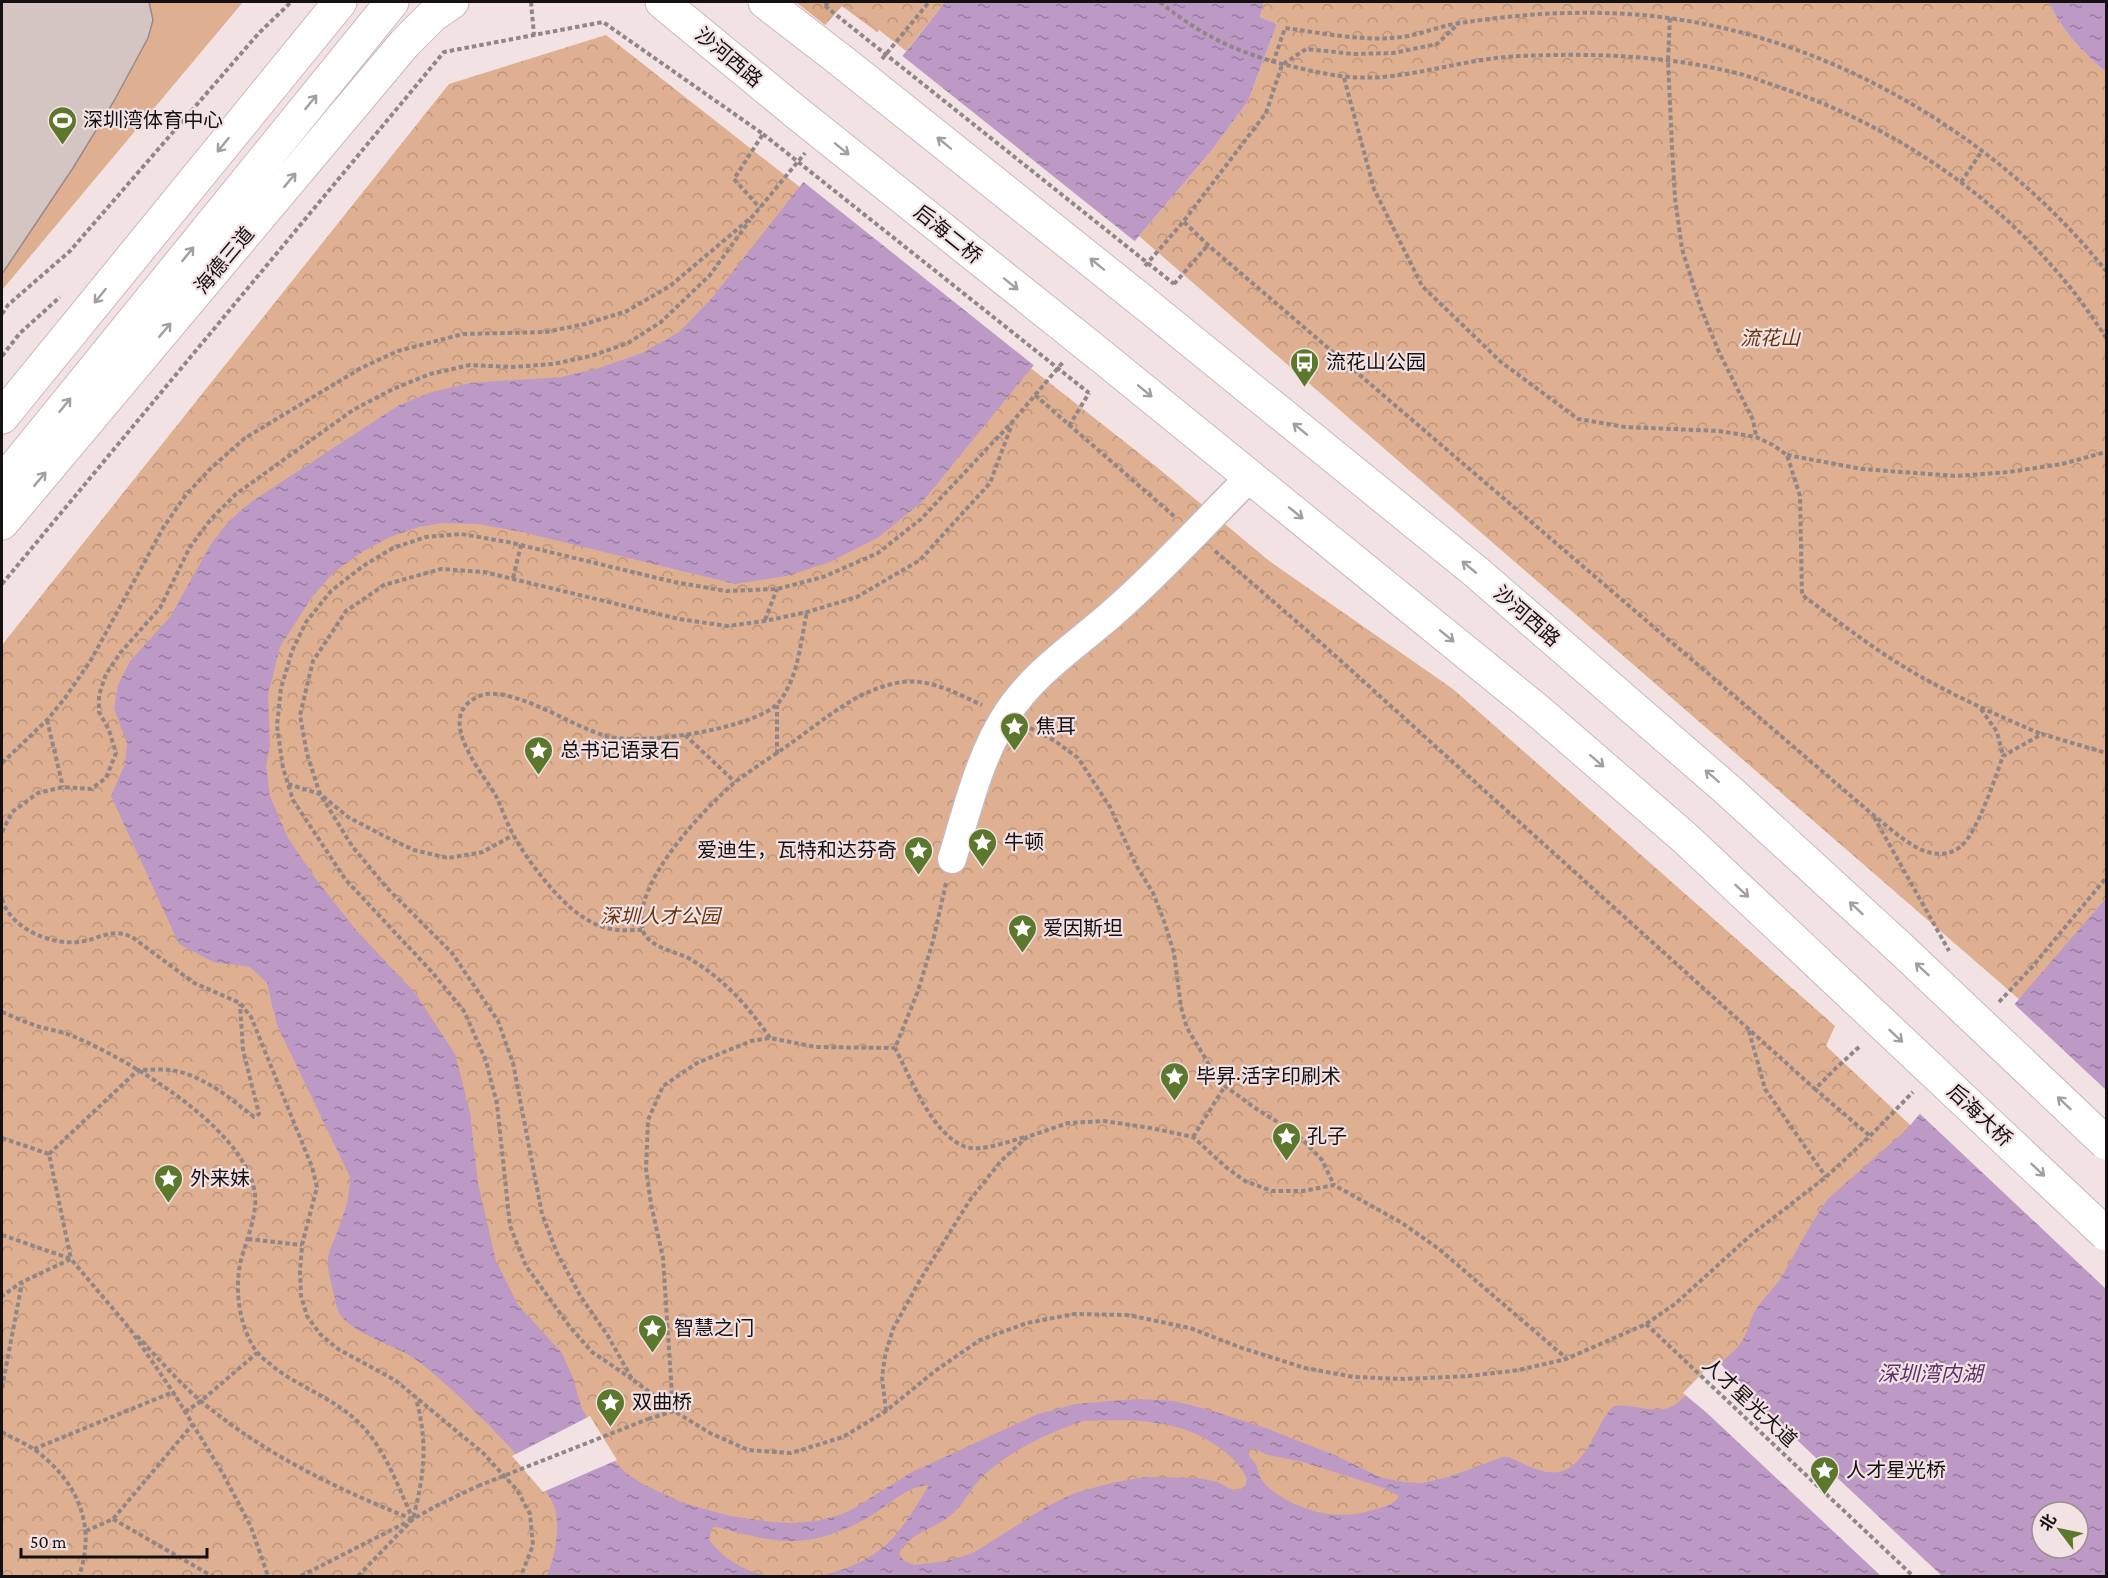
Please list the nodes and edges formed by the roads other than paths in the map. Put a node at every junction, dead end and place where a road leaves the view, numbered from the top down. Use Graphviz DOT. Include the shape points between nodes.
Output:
graph roads {
  1 [pos="340,2"];
  2 [pos="392,2"];
  3 [pos="437,2"];
  4 [pos="452,2"];
  5 [pos="662,2"];
  6 [pos="765,2"];
  7 [pos="780,2"];
  8 [pos="405,44"];
  9 [pos="839,59"];
  10 [pos="797,112"];
  11 [pos="2,417"];
  12 [pos="1251,476"];
  13 [pos="2,483"];
  14 [pos="2,523"];
  15 [pos="952,859"];
  16 [pos="2106,1143"];
  17 [pos="2106,1234"];
  1 -- 11 [label="main road, one-way"];
  13 -- 2 [label="main road, one-way"];
  3 -- 8 [label="main road"];
  4 -- 8 [label="main road, 海德三道"];
  5 -- 10 [label="main road, 沙河西路"];
  6 -- 9 [label="main road"];
  7 -- 9 [label="main road"];
  14 -- 8 [label="main road, 海德三道, one-way"];
  16 -- 9 [label="main road, 沙河西路, one-way, bridge" via="1729,791 1483,579"];
  10 -- 12 [label="main road, 后海二桥, one-way, bridge"];
  12 -- 15 [label="lane" via="1136,592 1026,687 989,749"];
  12 -- 17 [label="main road, 后海大桥, one-way, bridge" via="1685,838"];
}
